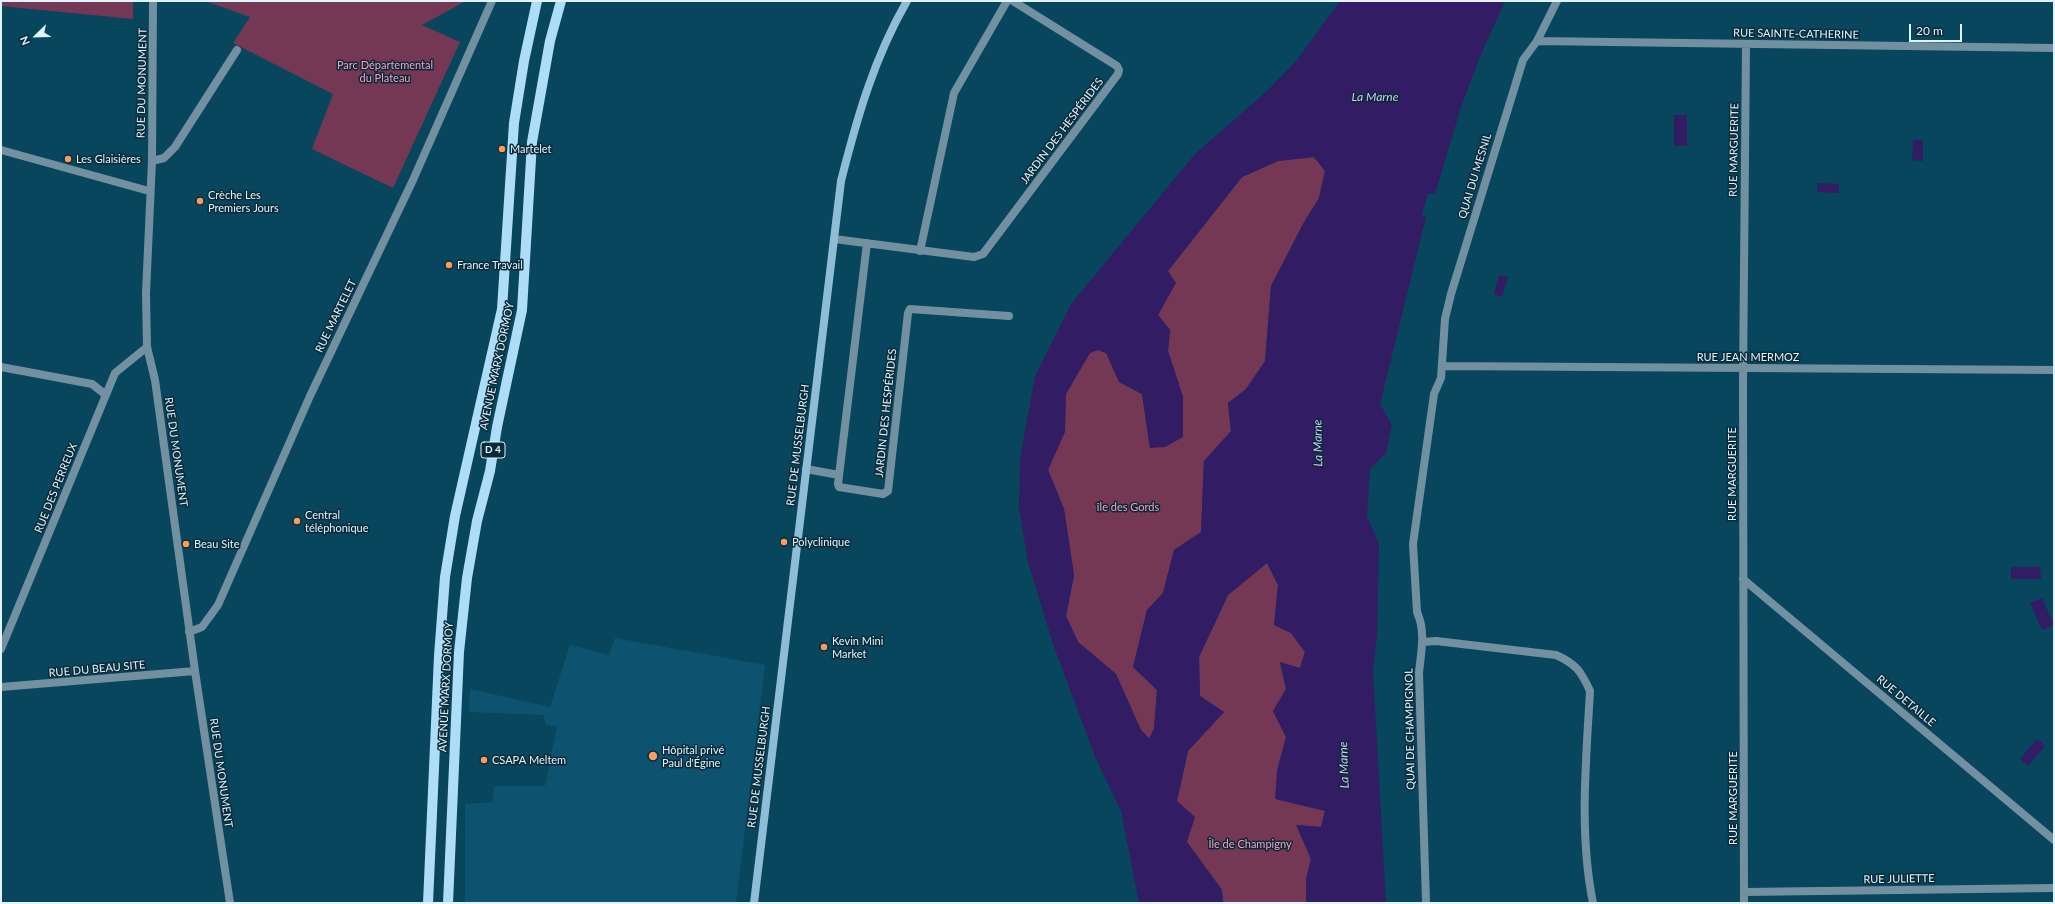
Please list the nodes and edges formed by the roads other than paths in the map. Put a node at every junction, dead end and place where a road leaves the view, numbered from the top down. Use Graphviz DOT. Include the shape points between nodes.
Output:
graph roads {
  1 [pos="153,1"];
  2 [pos="492,1"];
  3 [pos="537,1"];
  4 [pos="561,1"];
  5 [pos="907,1"];
  6 [pos="1006,1"];
  7 [pos="1013,1"];
  8 [pos="1557,1"];
  9 [pos="1537,41"];
  10 [pos="1746,45"];
  11 [pos="2054,48"];
  12 [pos="237,50"];
  13 [pos="1,150"];
  14 [pos="152,161"];
  15 [pos="149,191"];
  16 [pos="834,239"];
  17 [pos="867,243"];
  18 [pos="920,251"];
  19 [pos="1009,316"];
  20 [pos="147,347"];
  21 [pos="1442,366"];
  22 [pos="1,367"];
  23 [pos="1743,368"];
  24 [pos="2054,370"];
  25 [pos="106,395"];
  26 [pos="806,469"];
  27 [pos="839,475"];
  28 [pos="1743,579"];
  29 [pos="189,632"];
  30 [pos="1423,642"];
  31 [pos="1,649"];
  32 [pos="195,671"];
  33 [pos="1,687"];
  34 [pos="2054,840"];
  35 [pos="2054,888"];
  36 [pos="1744,892"];
  37 [pos="230,903"];
  38 [pos="428,903"];
  39 [pos="448,903"];
  40 [pos="754,903"];
  41 [pos="1426,903"];
  42 [pos="1593,903"];
  43 [pos="1744,903"];
  1 -- 14 [label="street, RUE DU MONUMENT"];
  2 -- 29 [label="street, RUE MARTELET" via="413,180 310,396 218,605 202,627"];
  3 -- 38 [label="main road, AVENUE MARX DORMOY / D 4" via="514,123 502,310 455,516 445,577"];
  4 -- 39 [label="main road, AVENUE MARX DORMOY / D 4" via="550,41 532,142 522,310 467,578 459,652"];
  5 -- 16 [label="street, RUE DE MUSSELBURGH" via="874,67 857,118 841,181"];
  6 -- 18 [label="street" via="954,93"];
  7 -- 18 [label="street, JARDIN DES HESPÉRIDES" via="1117,66 1118,74 983,254 974,257"];
  8 -- 9 [label="street, QUAI DU MESNIL"];
  9 -- 10 [label="street, RUE SAINTE-CATHERINE"];
  9 -- 21 [label="street, QUAI DU MESNIL" via="1523,60 1451,294 1444,319"];
  10 -- 11 [label="street, RUE SAINTE-CATHERINE"];
  10 -- 23 [label="street, RUE MARGUERITE"];
  12 -- 14 [label="street" via="175,147 164,158"];
  13 -- 15 [label="street"];
  14 -- 15 [label="street, RUE DU MONUMENT"];
  15 -- 20 [label="street, RUE DU MONUMENT"];
  16 -- 17 [label="street, JARDIN DES HESPÉRIDES"];
  16 -- 26 [label="street, RUE DE MUSSELBURGH"];
  17 -- 18 [label="street, JARDIN DES HESPÉRIDES"];
  17 -- 27 [label="street"];
  19 -- 27 [label="street, JARDIN DES HESPÉRIDES" via="910,310 888,491 883,494 843,488 838,484"];
  20 -- 25 [label="street, RUE DES PERREUX" via="115,373"];
  20 -- 29 [label="street, RUE DU MONUMENT" via="155,380"];
  21 -- 23 [label="street, RUE JEAN MERMOZ"];
  21 -- 30 [label="street, QUAI DE CHAMPIGNOL" via="1441,378 1434,394 1413,544 1417,612 1422,622"];
  22 -- 25 [label="street" via="92,384"];
  23 -- 24 [label="street, RUE JEAN MERMOZ"];
  23 -- 28 [label="street, RUE MARGUERITE"];
  25 -- 31 [label="street, RUE DES PERREUX"];
  26 -- 27 [label="street"];
  26 -- 40 [label="street, RUE DE MUSSELBURGH"];
  28 -- 34 [label="street, RUE DETAILLE"];
  28 -- 36 [label="street, RUE MARGUERITE"];
  29 -- 32 [label="street, RUE DU MONUMENT"];
  30 -- 41 [label="street, QUAI DE CHAMPIGNOL" via="1419,673"];
  30 -- 42 [label="street" via="1436,641 1556,655 1570,661 1582,673 1590,691 1585,811 1588,876"];
  32 -- 33 [label="street, RUE DU BEAU SITE"];
  32 -- 37 [label="street, RUE DU MONUMENT"];
  35 -- 36 [label="street, RUE JULIETTE"];
  36 -- 43 [label="street, RUE MARGUERITE"];
}
